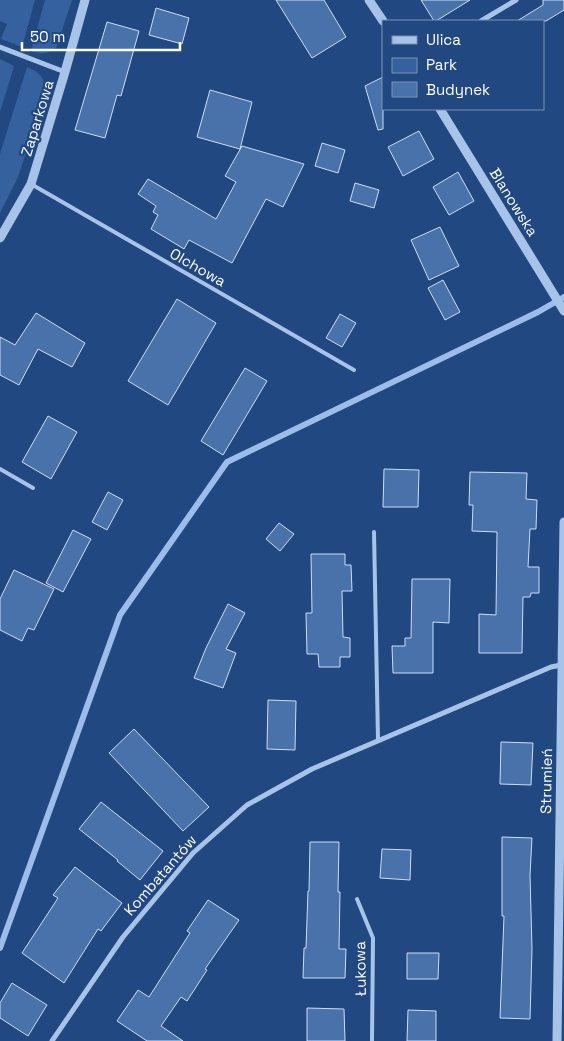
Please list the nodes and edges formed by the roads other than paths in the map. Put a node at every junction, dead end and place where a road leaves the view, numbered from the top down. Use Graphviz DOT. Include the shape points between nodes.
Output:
graph roads {
  1 [pos="85,0"];
  2 [pos="369,0"];
  3 [pos="516,0"];
  4 [pos="382,20"];
  5 [pos="483,20"];
  6 [pos="0,47"];
  7 [pos="65,72"];
  8 [pos="441,110"];
  9 [pos="31,184"];
  10 [pos="0,238"];
  11 [pos="564,310"];
  12 [pos="354,370"];
  13 [pos="0,468"];
  14 [pos="33,488"];
  15 [pos="564,522"];
  16 [pos="374,532"];
  17 [pos="561,665"];
  18 [pos="378,740"];
  19 [pos="356,899"];
  20 [pos="561,954"];
  21 [pos="52,1041"];
  22 [pos="372,1041"];
  23 [pos="557,1041"];
  1 -- 7 [label="street, Zaparkowa"];
  2 -- 4 [label="street"];
  3 -- 5 [label="street"];
  6 -- 7 [label="street"];
  7 -- 9 [label="street, Zaparkowa"];
  8 -- 11 [label="street, Blanowska"];
  9 -- 10 [label="street, Zaparkowa"];
  9 -- 12 [label="lane, Olchowa"];
  13 -- 14 [label="lane"];
  15 -- 17 [label="street, Strumień"];
  16 -- 18 [label="lane"];
  17 -- 18 [label="street, Kombatantów"];
  17 -- 20 [label="street, Strumień"];
  18 -- 21 [label="street, Kombatantów" via="312,769 247,804 193,853 123,937"];
  19 -- 22 [label="lane, Łukowa" via="373,938"];
  20 -- 23 [label="street, Strumień"];
}
